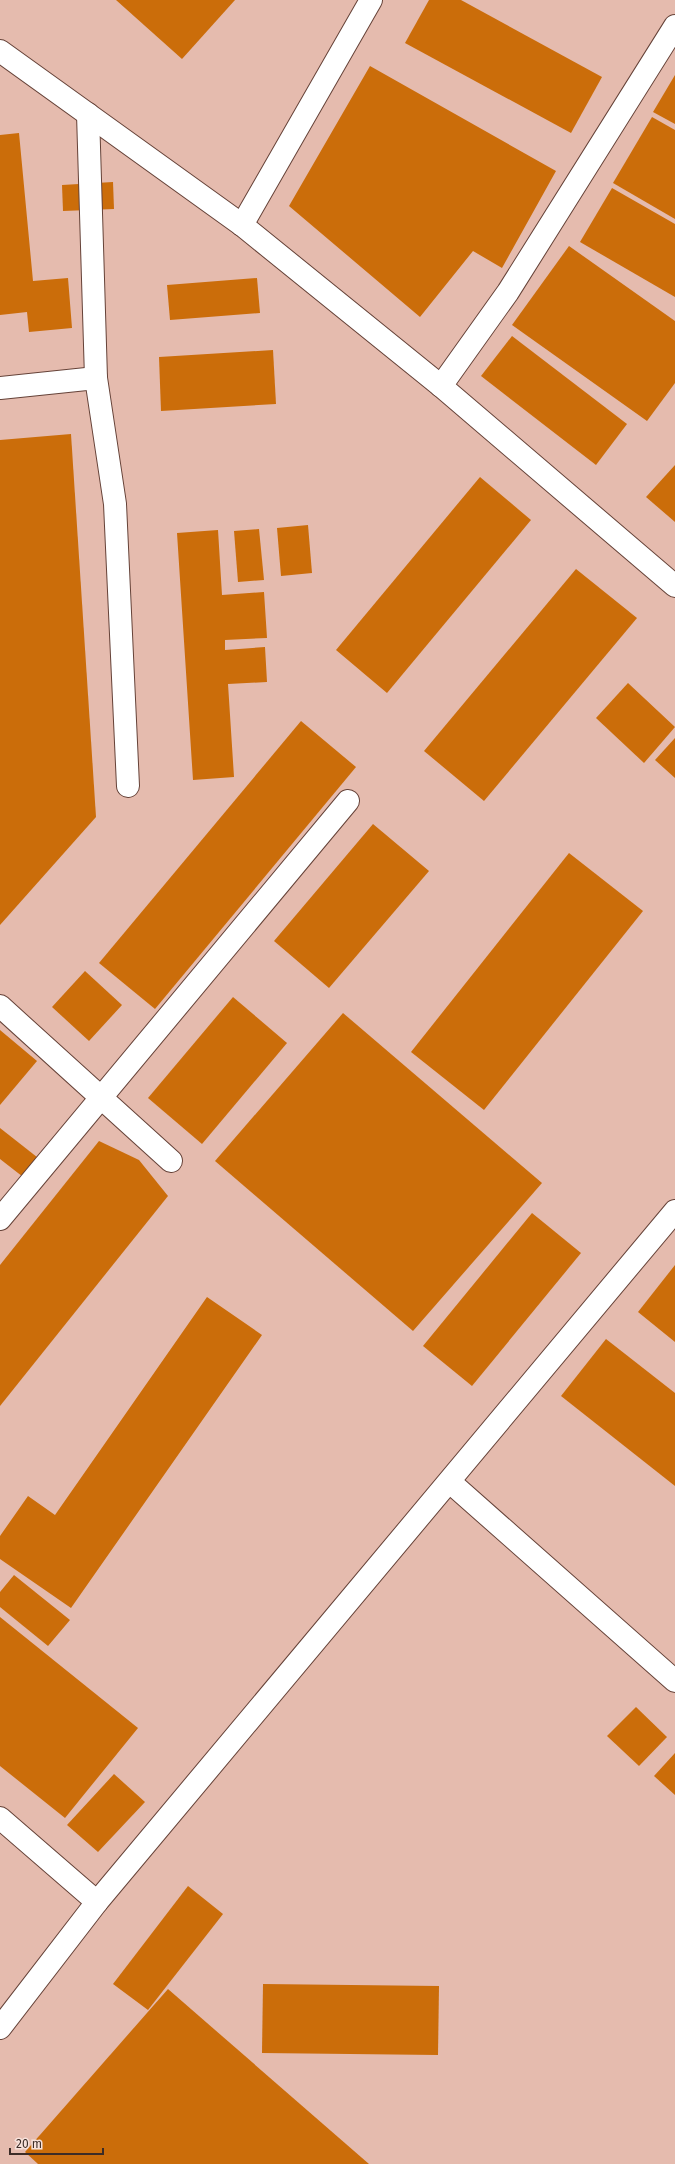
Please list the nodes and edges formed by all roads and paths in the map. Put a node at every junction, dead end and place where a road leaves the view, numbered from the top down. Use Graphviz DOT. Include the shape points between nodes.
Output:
graph roads {
  1 [pos="371,0"];
  2 [pos="675,26"];
  3 [pos="0,51"];
  4 [pos="88,114"];
  5 [pos="242,225"];
  6 [pos="96,378"];
  7 [pos="441,386"];
  8 [pos="0,388"];
  9 [pos="675,586"];
  10 [pos="128,786"];
  11 [pos="348,801"];
  12 [pos="0,1006"];
  13 [pos="101,1098"];
  14 [pos="171,1161"];
  15 [pos="675,1211"];
  16 [pos="0,1219"];
  17 [pos="450,1482"];
  18 [pos="675,1681"];
  19 [pos="0,1818"];
  20 [pos="97,1902"];
  21 [pos="0,2028"];
  1 -- 5 [label="street"];
  2 -- 7 [label="street" via="508,292"];
  3 -- 4 [label="street"];
  4 -- 5 [label="street"];
  4 -- 6 [label="street"];
  5 -- 7 [label="street"];
  6 -- 8 [label="street"];
  6 -- 10 [label="street" via="115,504"];
  7 -- 9 [label="street"];
  11 -- 13 [label="street"];
  12 -- 13 [label="street"];
  13 -- 14 [label="street"];
  13 -- 16 [label="street"];
  15 -- 17 [label="street"];
  17 -- 18 [label="street"];
  17 -- 20 [label="street"];
  19 -- 20 [label="street"];
  20 -- 21 [label="street"];
}
